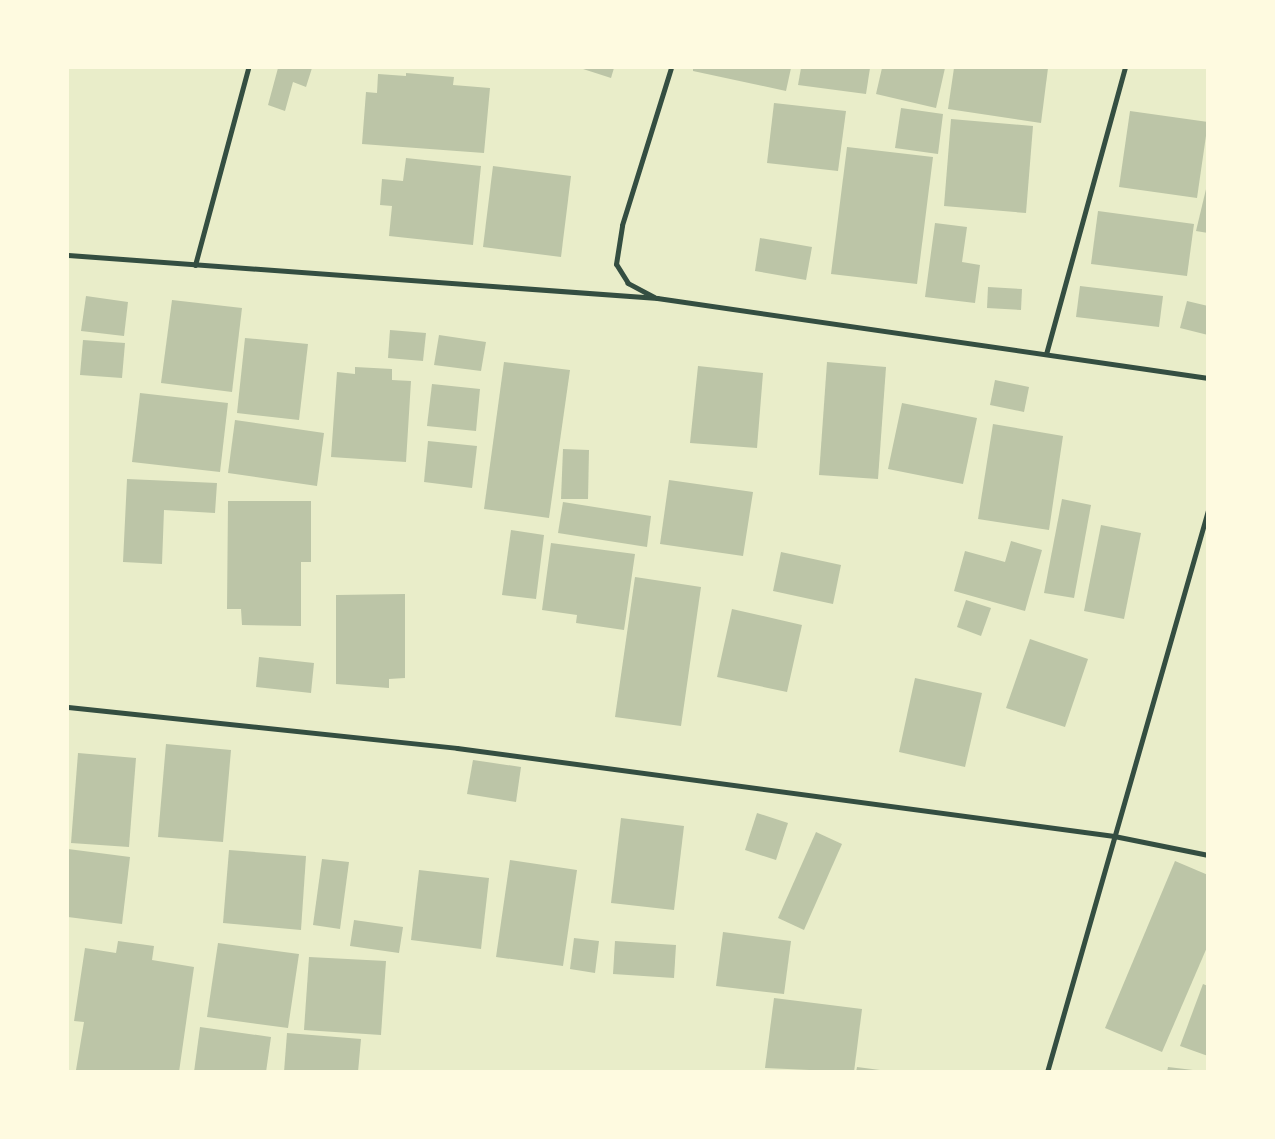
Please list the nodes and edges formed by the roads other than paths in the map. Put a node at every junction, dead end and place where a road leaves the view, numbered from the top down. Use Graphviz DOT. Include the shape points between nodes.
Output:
graph roads {
  1 [pos="248,68"];
  2 [pos="671,68"];
  3 [pos="1125,68"];
  4 [pos="68,255"];
  5 [pos="195,265"];
  6 [pos="657,298"];
  7 [pos="1046,354"];
  8 [pos="1208,378"];
  9 [pos="1208,510"];
  10 [pos="68,707"];
  11 [pos="1114,836"];
  12 [pos="1208,855"];
  13 [pos="1047,1072"];
  1 -- 5 [label="street"];
  2 -- 6 [label="street" via="622,225 616,264 628,283"];
  3 -- 7 [label="street"];
  4 -- 5 [label="street"];
  5 -- 6 [label="street"];
  6 -- 7 [label="street"];
  7 -- 8 [label="street"];
  9 -- 11 [label="street"];
  10 -- 11 [label="street" via="457,748"];
  11 -- 12 [label="street"];
  11 -- 13 [label="street"];
}
